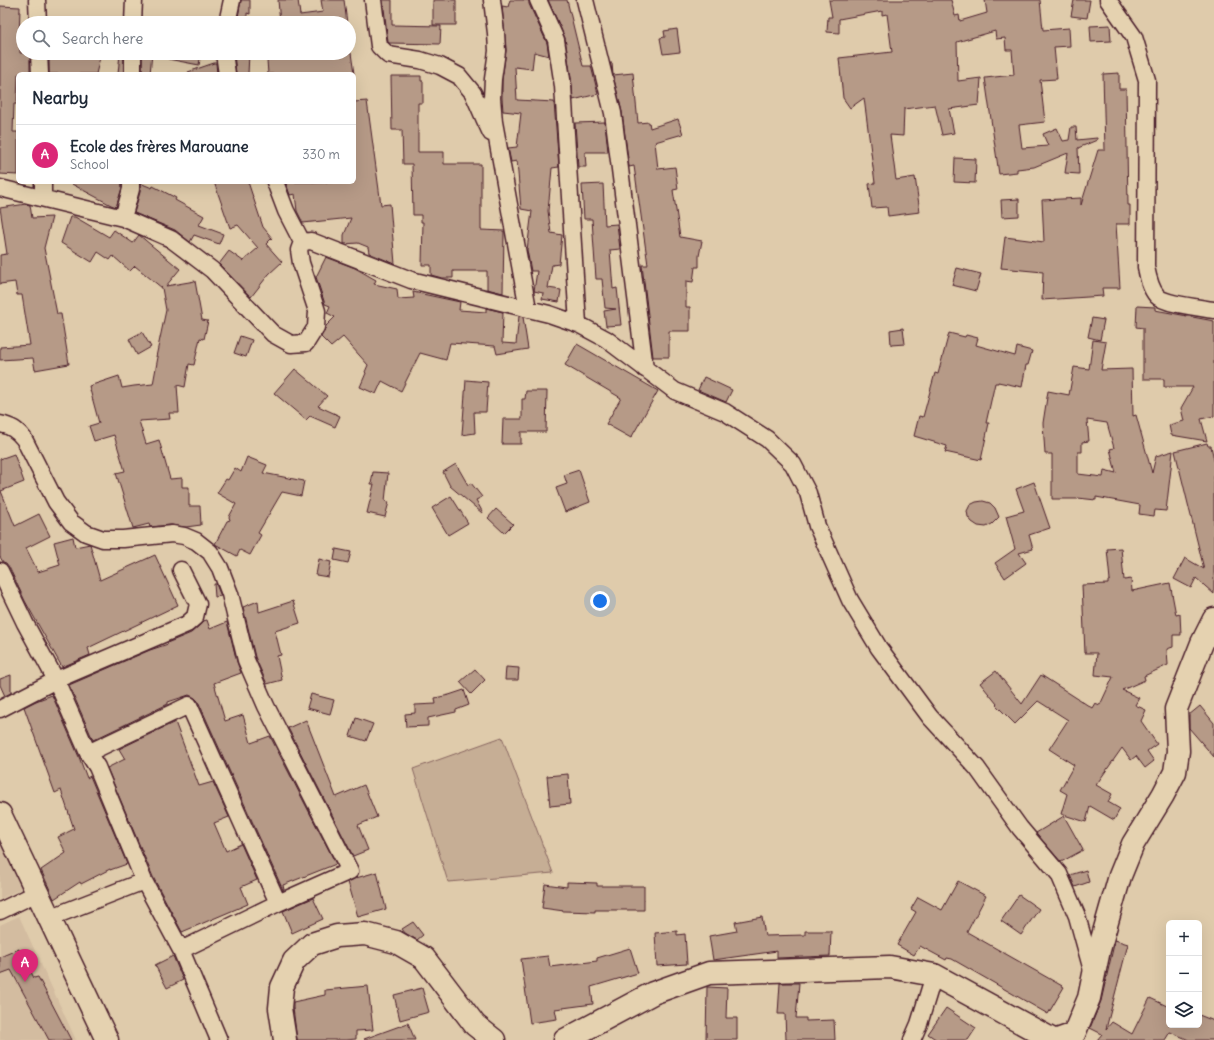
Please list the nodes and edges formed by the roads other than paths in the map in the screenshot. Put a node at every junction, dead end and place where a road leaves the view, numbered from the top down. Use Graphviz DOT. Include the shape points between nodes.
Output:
graph roads {
  1 [pos="37,0"];
  2 [pos="134,0"];
  3 [pos="232,0"];
  4 [pos="373,0"];
  5 [pos="492,0"];
  6 [pos="538,0"];
  7 [pos="585,0"];
  8 [pos="1108,0"];
  9 [pos="38,16"];
  10 [pos="134,16"];
  11 [pos="229,16"];
  12 [pos="39,60"];
  13 [pos="133,60"];
  14 [pos="225,60"];
  15 [pos="40,72"];
  16 [pos="133,72"];
  17 [pos="227,72"];
  18 [pos="498,146"];
  19 [pos="43,184"];
  20 [pos="132,184"];
  21 [pos="276,184"];
  22 [pos="0,188"];
  23 [pos="43,198"];
  24 [pos="123,218"];
  25 [pos="302,242"];
  26 [pos="528,309"];
  27 [pos="1214,310"];
  28 [pos="578,324"];
  29 [pos="645,369"];
  30 [pos="0,424"];
  31 [pos="181,570"];
  32 [pos="0,572"];
  33 [pos="1214,619"];
  34 [pos="56,680"];
  35 [pos="0,709"];
  36 [pos="88,753"];
  37 [pos="0,814"];
  38 [pos="144,881"];
  39 [pos="37,893"];
  40 [pos="278,903"];
  41 [pos="0,911"];
  42 [pos="49,918"];
  43 [pos="181,950"];
  44 [pos="934,975"];
  45 [pos="1094,975"];
  46 [pos="1066,1038"];
  47 [pos="107,1040"];
  48 [pos="219,1040"];
  49 [pos="285,1040"];
  50 [pos="494,1040"];
  51 [pos="565,1040"];
  52 [pos="912,1040"];
  53 [pos="1053,1040"];
  1 -- 9 [label="street"];
  2 -- 10 [label="street"];
  3 -- 11 [label="street"];
  4 -- 18 [label="street" via="379,46 388,55 420,60 440,66 459,76 473,93"];
  5 -- 18 [label="street" via="497,51 492,98"];
  6 -- 28 [label="street" via="556,40 562,86"];
  7 -- 29 [label="street" via="613,113"];
  8 -- 27 [label="street" via="1134,37 1147,80 1146,267 1150,286 1158,297 1168,302"];
  12 -- 15 [label="street"];
  13 -- 16 [label="street"];
  14 -- 17 [label="street"];
  18 -- 26 [label="street"];
  19 -- 23 [label="street"];
  20 -- 24 [label="street"];
  21 -- 25 [label="street"];
  22 -- 23 [label="street"];
  23 -- 24 [label="street"];
  24 -- 25 [label="street" via="171,239 212,270 273,334 291,344 306,344 316,327 317,310 300,263 299,250"];
  25 -- 26 [label="street" via="311,241 411,280"];
  26 -- 28 [label="street"];
  28 -- 29 [label="street" via="606,339"];
  29 -- 45 [label="street" via="675,391 725,412 768,438 793,464 808,493 817,526 850,600 879,648 930,717 977,768 1020,828 1059,874 1077,916"];
  30 -- 40 [label="street" via="8,425 17,431 56,502 71,522 86,533 103,539 172,534 184,536 196,541 210,552 220,568 230,594 246,660 350,871"];
  31 -- 34 [label="street" via="198,604 195,617 188,624"];
  32 -- 34 [label="street"];
  33 -- 45 [label="street" via="1176,710 1178,751 1175,772 1133,844 1120,876"];
  34 -- 35 [label="street"];
  34 -- 36 [label="street"];
  36 -- 38 [label="street" via="97,768"];
  36 -- 40 [label="street" via="189,705"];
  37 -- 39 [label="street"];
  38 -- 42 [label="street"];
  38 -- 43 [label="street"];
  39 -- 41 [label="street"];
  39 -- 42 [label="street"];
  40 -- 43 [label="street"];
  42 -- 47 [label="street"];
  43 -- 48 [label="street"];
  44 -- 51 [label="street" via="890,967 709,973 653,993"];
  44 -- 52 [label="street"];
  44 -- 53 [label="street"];
  45 -- 46 [label="street" via="1089,998"];
  49 -- 50 [label="street" via="280,1008 282,987 294,961 312,944 337,936 365,934 396,942 424,958 476,1025"];
}
